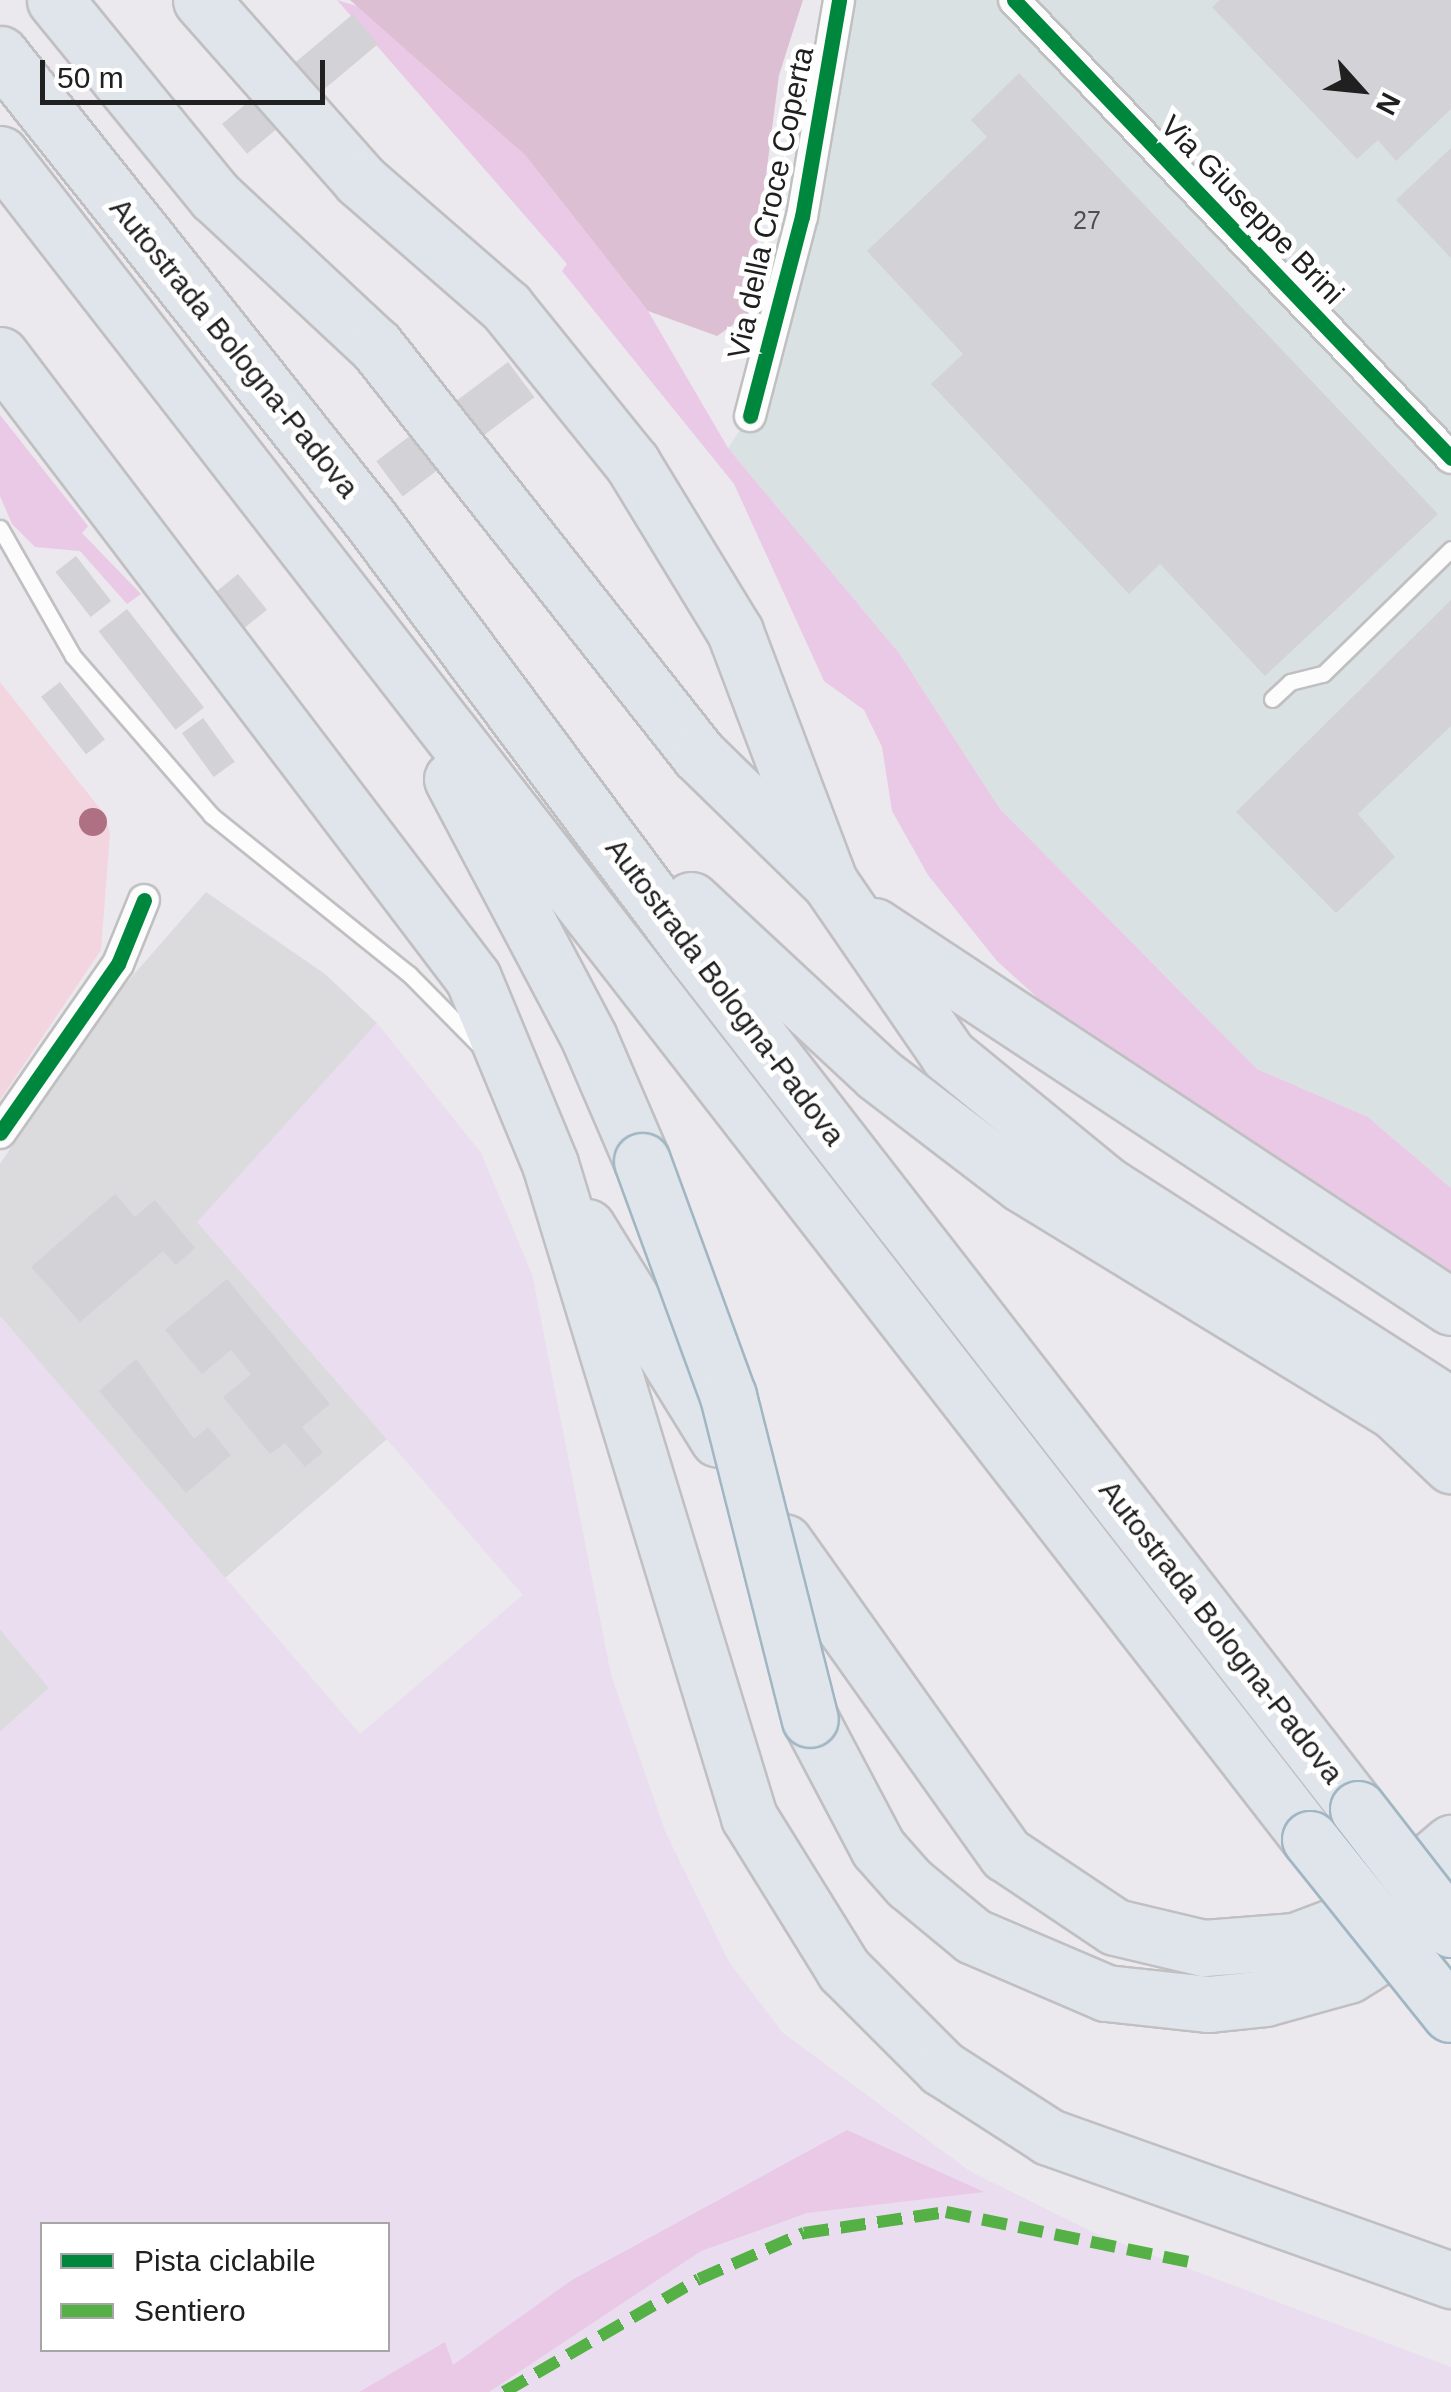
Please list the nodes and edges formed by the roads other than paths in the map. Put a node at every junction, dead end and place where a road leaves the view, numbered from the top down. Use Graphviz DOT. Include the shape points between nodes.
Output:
graph roads {
  1 [pos="56,0"];
  2 [pos="202,0"];
  3 [pos="839,0"];
  4 [pos="1014,0"];
  5 [pos="0,54"];
  6 [pos="0,154"];
  7 [pos="0,355"];
  8 [pos="750,416"];
  9 [pos="1451,458"];
  10 [pos="370,519"];
  11 [pos="0,528"];
  12 [pos="1451,549"];
  13 [pos="329,580"];
  14 [pos="1272,699"];
  15 [pos="839,894"];
  16 [pos="144,900"];
  17 [pos="0,1133"];
  18 [pos="540,1140"];
  19 [pos="1451,1306"];
  20 [pos="1451,1406"];
  21 [pos="718,1439"];
  22 [pos="1451,1465"];
  23 [pos="784,1542"];
  24 [pos="1451,1844"];
  25 [pos="1451,1907"];
  26 [pos="1451,1928"];
  27 [pos="1450,2015"];
  28 [pos="1451,2280"];
  1 -- 15 [label="highway" via="226,209 388,360 699,755"];
  2 -- 15 [label="highway" via="360,180 506,307 632,463 735,632"];
  3 -- 8 [label="street, Via della Croce Coperta" via="799,233"];
  4 -- 9 [label="street, Via Giuseppe Brini"];
  5 -- 10 [label="highway, Autostrada Bologna-Padova"];
  6 -- 13 [label="highway, Autostrada Bologna-Padova"];
  7 -- 18 [label="highway" via="473,978"];
  10 -- 22 [label="highway" via="658,864 786,995 1022,1184 1394,1411"];
  10 -- 26 [label="highway, Autostrada Bologna-Padova, bridge" via="695,956"];
  11 -- 18 [label="lane" via="73,656 147,745 278,875 409,974 486,1052"];
  12 -- 14 [label="lane" via="1324,674 1290,682"];
  13 -- 25 [label="highway, bridge" via="513,890 642,1161 728,1396 810,1719 868,1832 909,1882 973,1936 1106,1993 1208,2004 1311,1988 1390,1954"];
  13 -- 27 [label="highway, Autostrada Bologna-Padova, bridge"];
  15 -- 19 [label="highway" via="956,985"];
  15 -- 20 [label="highway" via="919,1018 1013,1114"];
  16 -- 17 [label="street" via="118,964"];
  18 -- 21 [label="highway"];
  18 -- 28 [label="highway" via="749,1817 844,1970 942,2068 1049,2137"];
  23 -- 24 [label="highway" via="1006,1854 1115,1927 1204,1948 1295,1941 1370,1913"];
}
